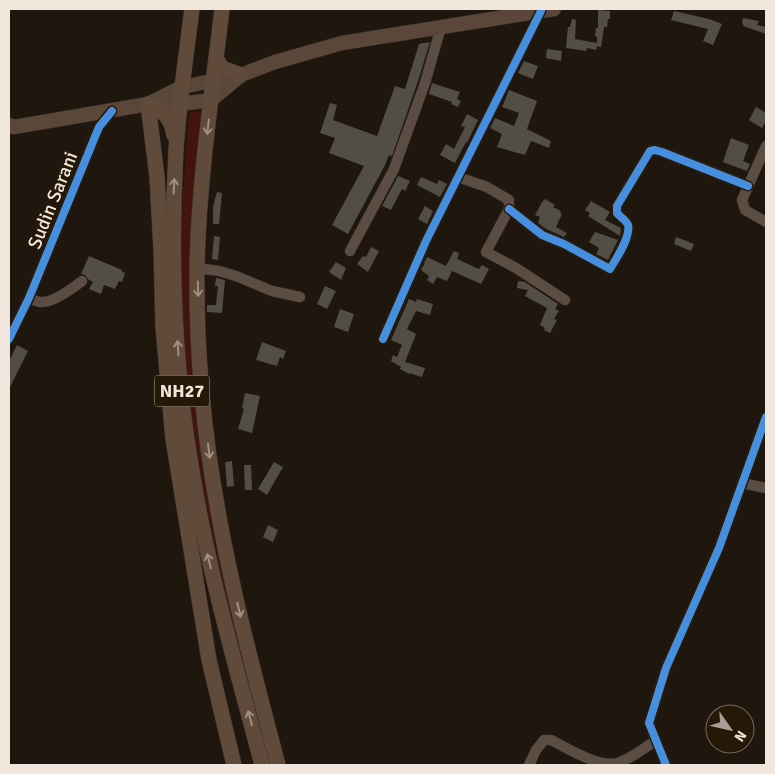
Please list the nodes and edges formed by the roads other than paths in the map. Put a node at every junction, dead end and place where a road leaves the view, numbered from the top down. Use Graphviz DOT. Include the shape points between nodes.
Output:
graph roads {
  1 [pos="192,9"];
  2 [pos="222,9"];
  3 [pos="547,10"];
  4 [pos="441,27"];
  5 [pos="216,58"];
  6 [pos="241,75"];
  7 [pos="213,79"];
  8 [pos="182,86"];
  9 [pos="211,100"];
  10 [pos="148,104"];
  11 [pos="180,104"];
  12 [pos="112,111"];
  13 [pos="89,115"];
  14 [pos="11,126"];
  15 [pos="99,128"];
  16 [pos="766,146"];
  17 [pos="176,149"];
  18 [pos="458,177"];
  19 [pos="748,186"];
  20 [pos="509,209"];
  21 [pos="766,222"];
  22 [pos="350,251"];
  23 [pos="197,268"];
  24 [pos="82,281"];
  25 [pos="29,298"];
  26 [pos="300,298"];
  27 [pos="565,300"];
  28 [pos="9,339"];
  29 [pos="383,339"];
  30 [pos="766,417"];
  31 [pos="742,484"];
  32 [pos="766,488"];
  33 [pos="655,741"];
  34 [pos="234,765"];
  35 [pos="262,765"];
  36 [pos="278,765"];
  37 [pos="529,765"];
  38 [pos="666,765"];
  1 -- 8 [label="highway, NH27"];
  2 -- 5 [label="highway, NH27"];
  3 -- 4 [label="main road"];
  3 -- 18 [label="street"];
  4 -- 6 [label="main road" via="342,43"];
  4 -- 22 [label="street" via="394,169"];
  5 -- 6 [label="highway" via="222,68"];
  5 -- 7 [label="highway, NH27"];
  6 -- 7 [label="main road"];
  6 -- 9 [label="main road"];
  7 -- 8 [label="main road"];
  7 -- 9 [label="highway, NH27"];
  8 -- 10 [label="main road"];
  8 -- 11 [label="highway, NH27"];
  9 -- 11 [label="main road"];
  9 -- 23 [label="highway, NH27, one-way" via="198,223"];
  10 -- 11 [label="main road"];
  10 -- 12 [label="main road"];
  10 -- 17 [label="highway" via="168,116"];
  10 -- 34 [label="highway" via="158,186 163,327 173,439 209,660"];
  11 -- 17 [label="highway, NH27"];
  12 -- 13 [label="main road"];
  12 -- 15 [label="street, Sudin Sarani"];
  13 -- 14 [label="main road"];
  13 -- 15 [label="street"];
  15 -- 25 [label="street, Sudin Sarani"];
  16 -- 19 [label="street"];
  35 -- 17 [label="highway, NH27, one-way" via="207,550 187,438 176,305"];
  18 -- 20 [label="street" via="507,197"];
  18 -- 29 [label="street"];
  19 -- 20 [label="street" via="662,152 650,151 618,206 617,213 626,221 628,230 621,252 610,269 542,235"];
  19 -- 21 [label="street" via="744,194 745,210"];
  20 -- 27 [label="street" via="486,252"];
  23 -- 26 [label="street" via="228,274"];
  23 -- 36 [label="highway, NH27, one-way" via="202,396 217,508"];
  24 -- 25 [label="street" via="49,301"];
  25 -- 28 [label="street, Sudin Sarani"];
  30 -- 31 [label="street"];
  31 -- 32 [label="street"];
  31 -- 33 [label="street" via="719,548 666,668 650,724"];
  33 -- 37 [label="street" via="632,756 606,764 551,740 544,740"];
  33 -- 38 [label="street"];
}
